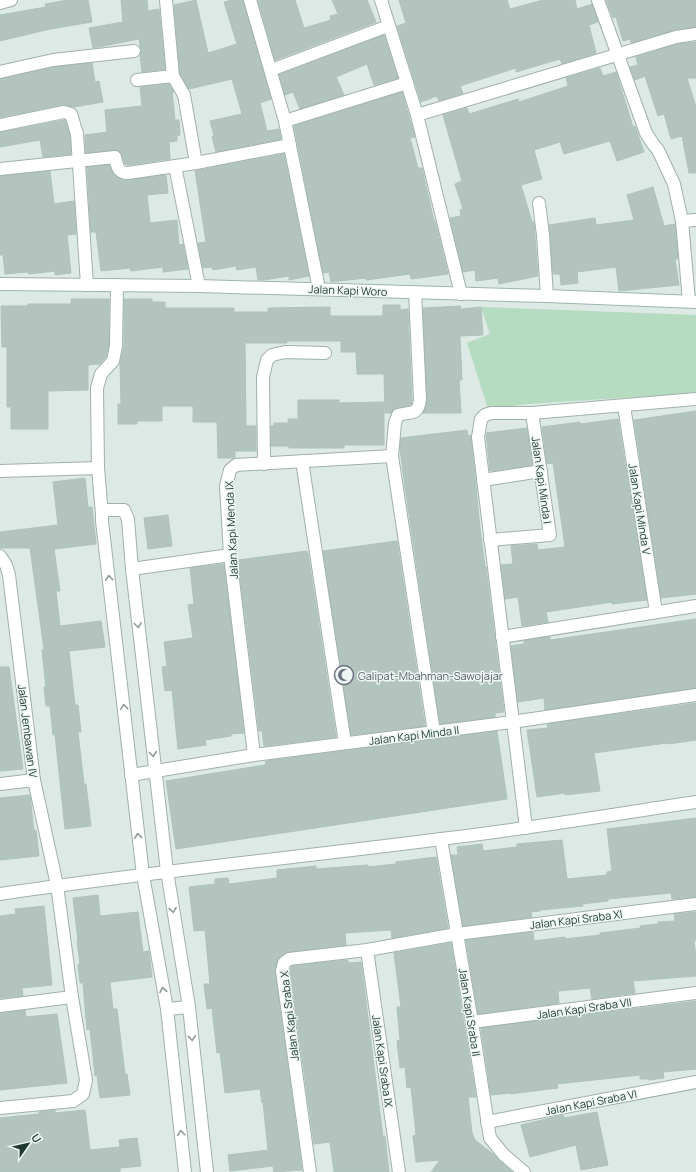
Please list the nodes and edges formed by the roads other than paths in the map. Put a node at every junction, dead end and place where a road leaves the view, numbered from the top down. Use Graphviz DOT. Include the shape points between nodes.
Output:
graph roads {
  1 [pos="11,0"];
  2 [pos="166,0"];
  3 [pos="250,0"];
  4 [pos="381,0"];
  5 [pos="598,0"];
  6 [pos="0,3"];
  7 [pos="388,26"];
  8 [pos="696,34"];
  9 [pos="134,51"];
  10 [pos="618,55"];
  11 [pos="271,70"];
  12 [pos="0,72"];
  13 [pos="174,76"];
  14 [pos="137,80"];
  15 [pos="407,83"];
  16 [pos="417,115"];
  17 [pos="286,121"];
  18 [pos="0,125"];
  19 [pos="290,145"];
  20 [pos="80,161"];
  21 [pos="196,163"];
  22 [pos="175,166"];
  23 [pos="0,169"];
  24 [pos="539,203"];
  25 [pos="696,220"];
  26 [pos="682,221"];
  27 [pos="0,284"];
  28 [pos="87,285"];
  29 [pos="117,285"];
  30 [pos="199,286"];
  31 [pos="319,289"];
  32 [pos="415,292"];
  33 [pos="461,294"];
  34 [pos="547,296"];
  35 [pos="692,301"];
  36 [pos="325,353"];
  37 [pos="696,400"];
  38 [pos="624,406"];
  39 [pos="532,413"];
  40 [pos="392,456"];
  41 [pos="302,461"];
  42 [pos="264,464"];
  43 [pos="98,468"];
  44 [pos="0,471"];
  45 [pos="541,471"];
  46 [pos="483,480"];
  47 [pos="102,515"];
  48 [pos="490,540"];
  49 [pos="230,555"];
  50 [pos="0,556"];
  51 [pos="132,569"];
  52 [pos="696,606"];
  53 [pos="656,612"];
  54 [pos="502,637"];
  55 [pos="696,695"];
  56 [pos="512,722"];
  57 [pos="434,732"];
  58 [pos="345,744"];
  59 [pos="254,755"];
  60 [pos="155,771"];
  61 [pos="131,775"];
  62 [pos="34,780"];
  63 [pos="0,784"];
  64 [pos="696,802"];
  65 [pos="526,828"];
  66 [pos="441,840"];
  67 [pos="167,871"];
  68 [pos="143,875"];
  69 [pos="57,885"];
  70 [pos="0,894"];
  71 [pos="696,904"];
  72 [pos="457,934"];
  73 [pos="367,950"];
  74 [pos="696,993"];
  75 [pos="72,997"];
  76 [pos="0,1006"];
  77 [pos="189,1007"];
  78 [pos="167,1009"];
  79 [pos="472,1022"];
  80 [pos="696,1082"];
  81 [pos="0,1108"];
  82 [pos="487,1122"];
  83 [pos="185,1172"];
  84 [pos="207,1172"];
  85 [pos="310,1172"];
  86 [pos="399,1172"];
  87 [pos="524,1172"];
  1 -- 6 [label="street"];
  2 -- 13 [label="street"];
  3 -- 11 [label="street"];
  4 -- 7 [label="street"];
  5 -- 10 [label="street"];
  7 -- 11 [label="street"];
  7 -- 15 [label="street"];
  8 -- 10 [label="street" via="676,37"];
  9 -- 12 [label="street" via="52,60"];
  10 -- 16 [label="street"];
  10 -- 26 [label="street" via="646,133 658,150 674,184"];
  11 -- 17 [label="street"];
  13 -- 14 [label="street"];
  13 -- 21 [label="street" via="184,95"];
  15 -- 16 [label="street"];
  15 -- 17 [label="street"];
  16 -- 33 [label="street"];
  17 -- 19 [label="street"];
  18 -- 20 [label="street" via="64,112 71,114 77,134"];
  19 -- 21 [label="street"];
  19 -- 31 [label="street"];
  20 -- 22 [label="street" via="115,157 122,173"];
  20 -- 23 [label="street"];
  20 -- 28 [label="street"];
  21 -- 22 [label="street"];
  22 -- 30 [label="street"];
  24 -- 34 [label="street"];
  25 -- 26 [label="street"];
  26 -- 35 [label="street"];
  27 -- 28 [label="street, Jalan Kapi Woro"];
  28 -- 29 [label="street, Jalan Kapi Woro"];
  29 -- 30 [label="street, Jalan Kapi Woro"];
  29 -- 43 [label="street" via="115,354 113,361 101,374 97,388"];
  30 -- 31 [label="street, Jalan Kapi Woro"];
  31 -- 32 [label="street, Jalan Kapi Woro"];
  32 -- 33 [label="street, Jalan Kapi Woro"];
  32 -- 40 [label="street" via="419,408 398,415"];
  33 -- 34 [label="street, Jalan Kapi Woro"];
  34 -- 35 [label="street, Jalan Kapi Woro"];
  36 -- 42 [label="street" via="285,352 272,355 267,360 263,377"];
  37 -- 38 [label="street"];
  38 -- 39 [label="street"];
  38 -- 53 [label="street, Jalan Kapi Minda V"];
  39 -- 45 [label="street, Jalan Kapi Minda I"];
  39 -- 46 [label="street" via="491,413 480,419 478,437"];
  40 -- 41 [label="street, Jalan Kapi Menda IX"];
  40 -- 57 [label="street"];
  41 -- 42 [label="street, Jalan Kapi Menda IX"];
  41 -- 58 [label="street"];
  42 -- 49 [label="street, Jalan Kapi Menda IX" via="236,465 230,470 226,486"];
  43 -- 44 [label="street"];
  43 -- 47 [label="street"];
  45 -- 46 [label="street"];
  45 -- 48 [label="street, Jalan Kapi Minda I" via="550,534"];
  46 -- 48 [label="street"];
  47 -- 51 [label="street" via="106,510 118,509 126,513"];
  61 -- 47 [label="street, one-way"];
  48 -- 54 [label="street"];
  49 -- 51 [label="street"];
  49 -- 59 [label="street, Jalan Kapi Menda IX"];
  50 -- 62 [label="street, Jalan Jembawan IV" via="9,575"];
  51 -- 60 [label="street, one-way"];
  52 -- 53 [label="street"];
  53 -- 54 [label="street"];
  54 -- 56 [label="street"];
  55 -- 56 [label="street, Jalan Kapi Minda II"];
  56 -- 57 [label="street, Jalan Kapi Minda II"];
  56 -- 65 [label="street"];
  57 -- 58 [label="street, Jalan Kapi Minda II"];
  58 -- 59 [label="street, Jalan Kapi Minda II"];
  59 -- 60 [label="street, Jalan Kapi Minda II"];
  60 -- 61 [label="street, Jalan Kapi Minda II"];
  60 -- 67 [label="street"];
  68 -- 61 [label="street, one-way"];
  62 -- 63 [label="street"];
  62 -- 69 [label="street, Jalan Jembawan IV"];
  64 -- 65 [label="street"];
  65 -- 66 [label="street"];
  66 -- 67 [label="street"];
  66 -- 72 [label="street, Jalan Kapi Sraba II"];
  67 -- 68 [label="street"];
  67 -- 77 [label="street, one-way"];
  68 -- 69 [label="street"];
  78 -- 68 [label="street, one-way"];
  69 -- 70 [label="street"];
  69 -- 75 [label="street, Jalan Jembawan IV"];
  71 -- 72 [label="street, Jalan Kapi Sraba XI"];
  72 -- 73 [label="street, Jalan Kapi Sraba X"];
  72 -- 79 [label="street, Jalan Kapi Sraba II"];
  73 -- 85 [label="street, Jalan Kapi Sraba X" via="289,959 284,962 282,971"];
  73 -- 86 [label="street, Jalan Kapi Sraba IX"];
  74 -- 79 [label="street, Jalan Kapi Sraba VII"];
  75 -- 76 [label="street"];
  75 -- 81 [label="street, Jalan Jembawan IV" via="86,1080 83,1094 73,1100"];
  77 -- 78 [label="street"];
  77 -- 84 [label="street, one-way"];
  83 -- 78 [label="street, one-way"];
  79 -- 82 [label="street, Jalan Kapi Sraba II"];
  80 -- 82 [label="street, Jalan Kapi Sraba VI"];
  82 -- 87 [label="street, Jalan Kapi Sraba II" via="490,1138 504,1155"];
}
